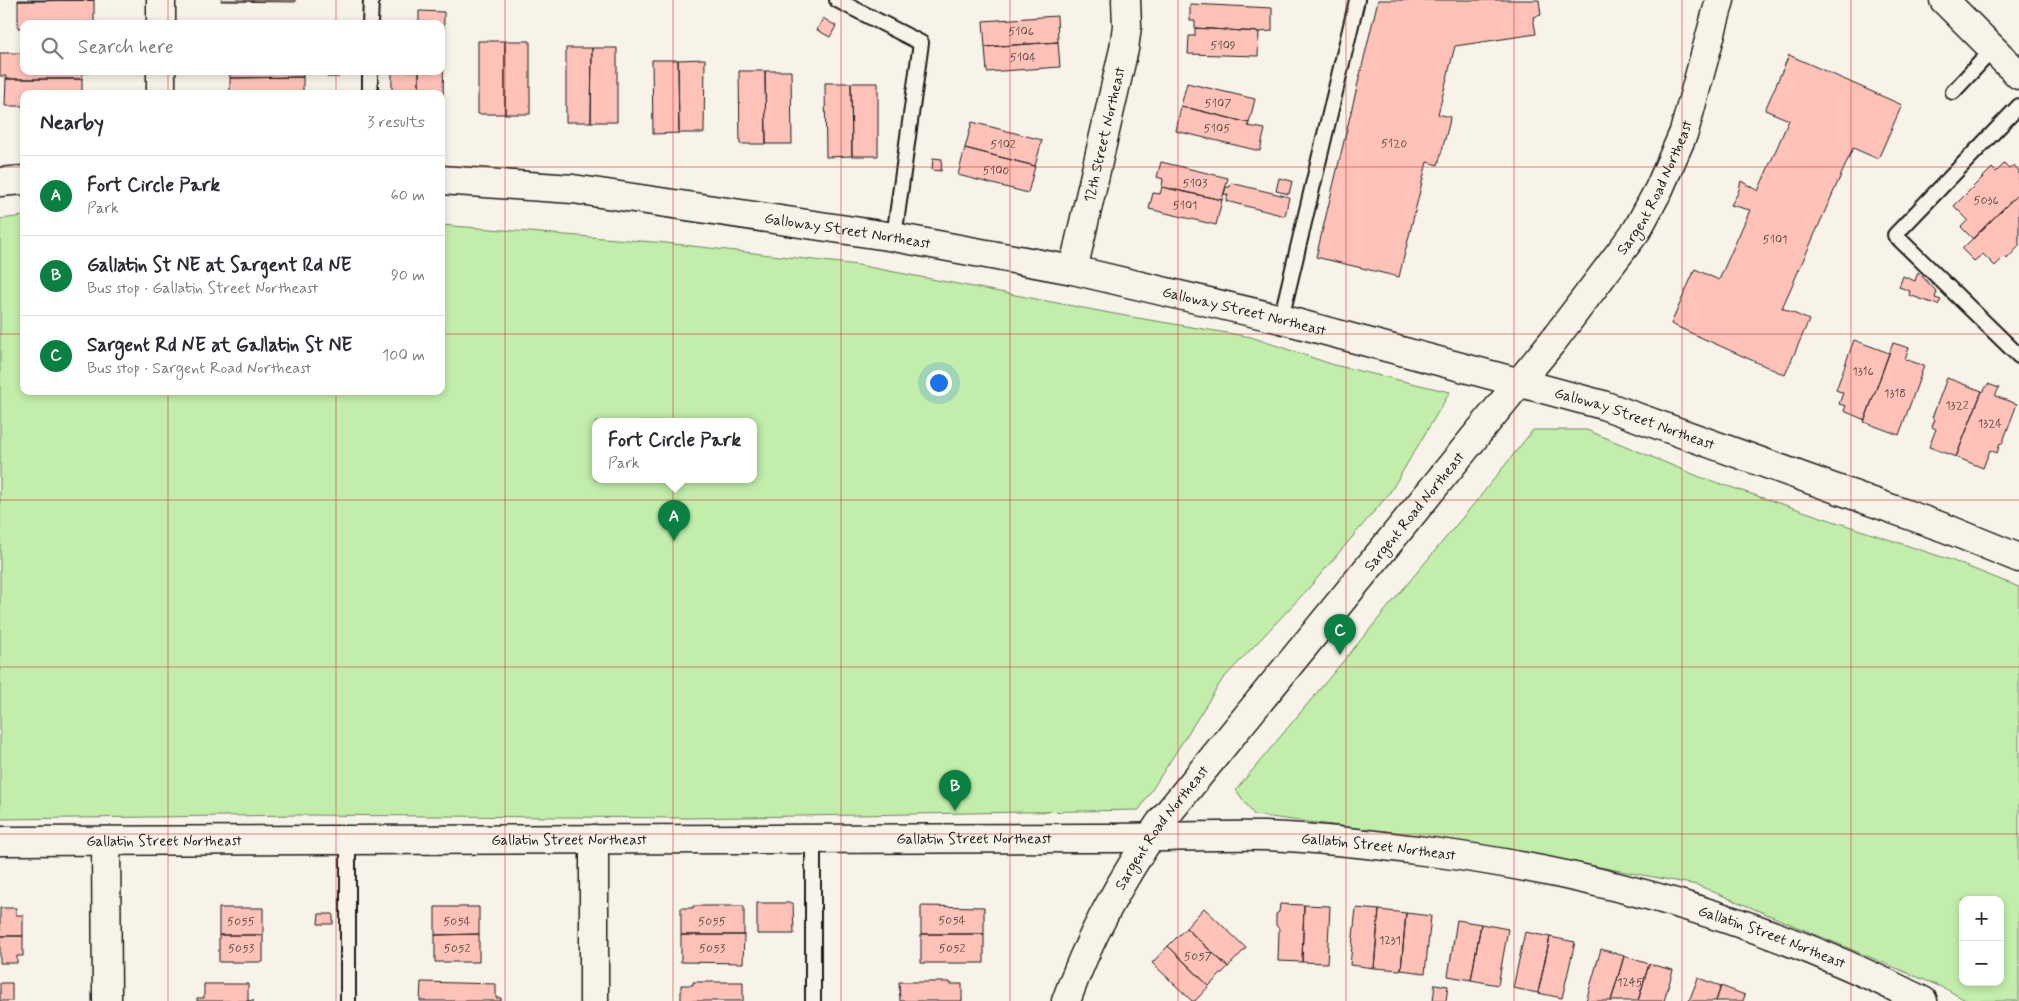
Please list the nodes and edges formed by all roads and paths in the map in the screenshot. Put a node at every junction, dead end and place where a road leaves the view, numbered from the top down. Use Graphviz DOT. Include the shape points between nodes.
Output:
graph roads {
  1 [pos="161,0"];
  2 [pos="371,0"];
  3 [pos="838,0"];
  4 [pos="1126,0"];
  5 [pos="1357,0"];
  6 [pos="1720,0"];
  7 [pos="1944,0"];
  8 [pos="161,20"];
  9 [pos="370,20"];
  10 [pos="1993,49"];
  11 [pos="161,75"];
  12 [pos="370,75"];
  13 [pos="2019,75"];
  14 [pos="161,90"];
  15 [pos="370,90"];
  16 [pos="1953,92"];
  17 [pos="2019,106"];
  18 [pos="20,180"];
  19 [pos="445,180"];
  20 [pos="0,182"];
  21 [pos="894,237"];
  22 [pos="1073,270"];
  23 [pos="1280,319"];
  24 [pos="2019,356"];
  25 [pos="1519,382"];
  26 [pos="2019,558"];
  27 [pos="813,838"];
  28 [pos="1150,838"];
  29 [pos="594,839"];
  30 [pos="348,840"];
  31 [pos="0,842"];
  32 [pos="106,842"];
  33 [pos="107,1001"];
  34 [pos="348,1001"];
  35 [pos="594,1001"];
  36 [pos="813,1001"];
  37 [pos="1066,1001"];
  38 [pos="1923,1001"];
  1 -- 8 [label="street"];
  2 -- 9 [label="lane"];
  3 -- 21 [label="lane" via="921,43"];
  4 -- 22 [label="street, 12th Street Northeast" via="1124,49"];
  5 -- 23 [label="lane"];
  6 -- 25 [label="street, Sargent Road Northeast" via="1684,132 1660,189 1637,230"];
  7 -- 10 [label="street"];
  10 -- 13 [label="street"];
  10 -- 16 [label="lane"];
  11 -- 14 [label="street"];
  12 -- 15 [label="lane"];
  17 -- 24 [label="lane" via="1895,235"];
  18 -- 20 [label="street"];
  19 -- 21 [label="street, Galloway Street Northeast" via="573,189"];
  21 -- 22 [label="street, Galloway Street Northeast"];
  22 -- 23 [label="street, Galloway Street Northeast"];
  23 -- 25 [label="street, Galloway Street Northeast"];
  25 -- 26 [label="street, Galloway Street Northeast" via="1603,405 1945,528"];
  25 -- 28 [label="street, Sargent Road Northeast"];
  27 -- 28 [label="street, Gallatin Street Northeast"];
  27 -- 29 [label="street, Gallatin Street Northeast"];
  27 -- 36 [label="lane"];
  28 -- 37 [label="street, Sargent Road Northeast" via="1095,930"];
  28 -- 38 [label="street, Gallatin Street Northeast" via="1264,836 1328,840 1456,855 1559,872 1729,919 1827,957"];
  29 -- 30 [label="street, Gallatin Street Northeast"];
  29 -- 35 [label="street"];
  30 -- 32 [label="street, Gallatin Street Northeast"];
  30 -- 34 [label="lane"];
  31 -- 32 [label="street, Gallatin Street Northeast"];
  32 -- 33 [label="street"];
}
